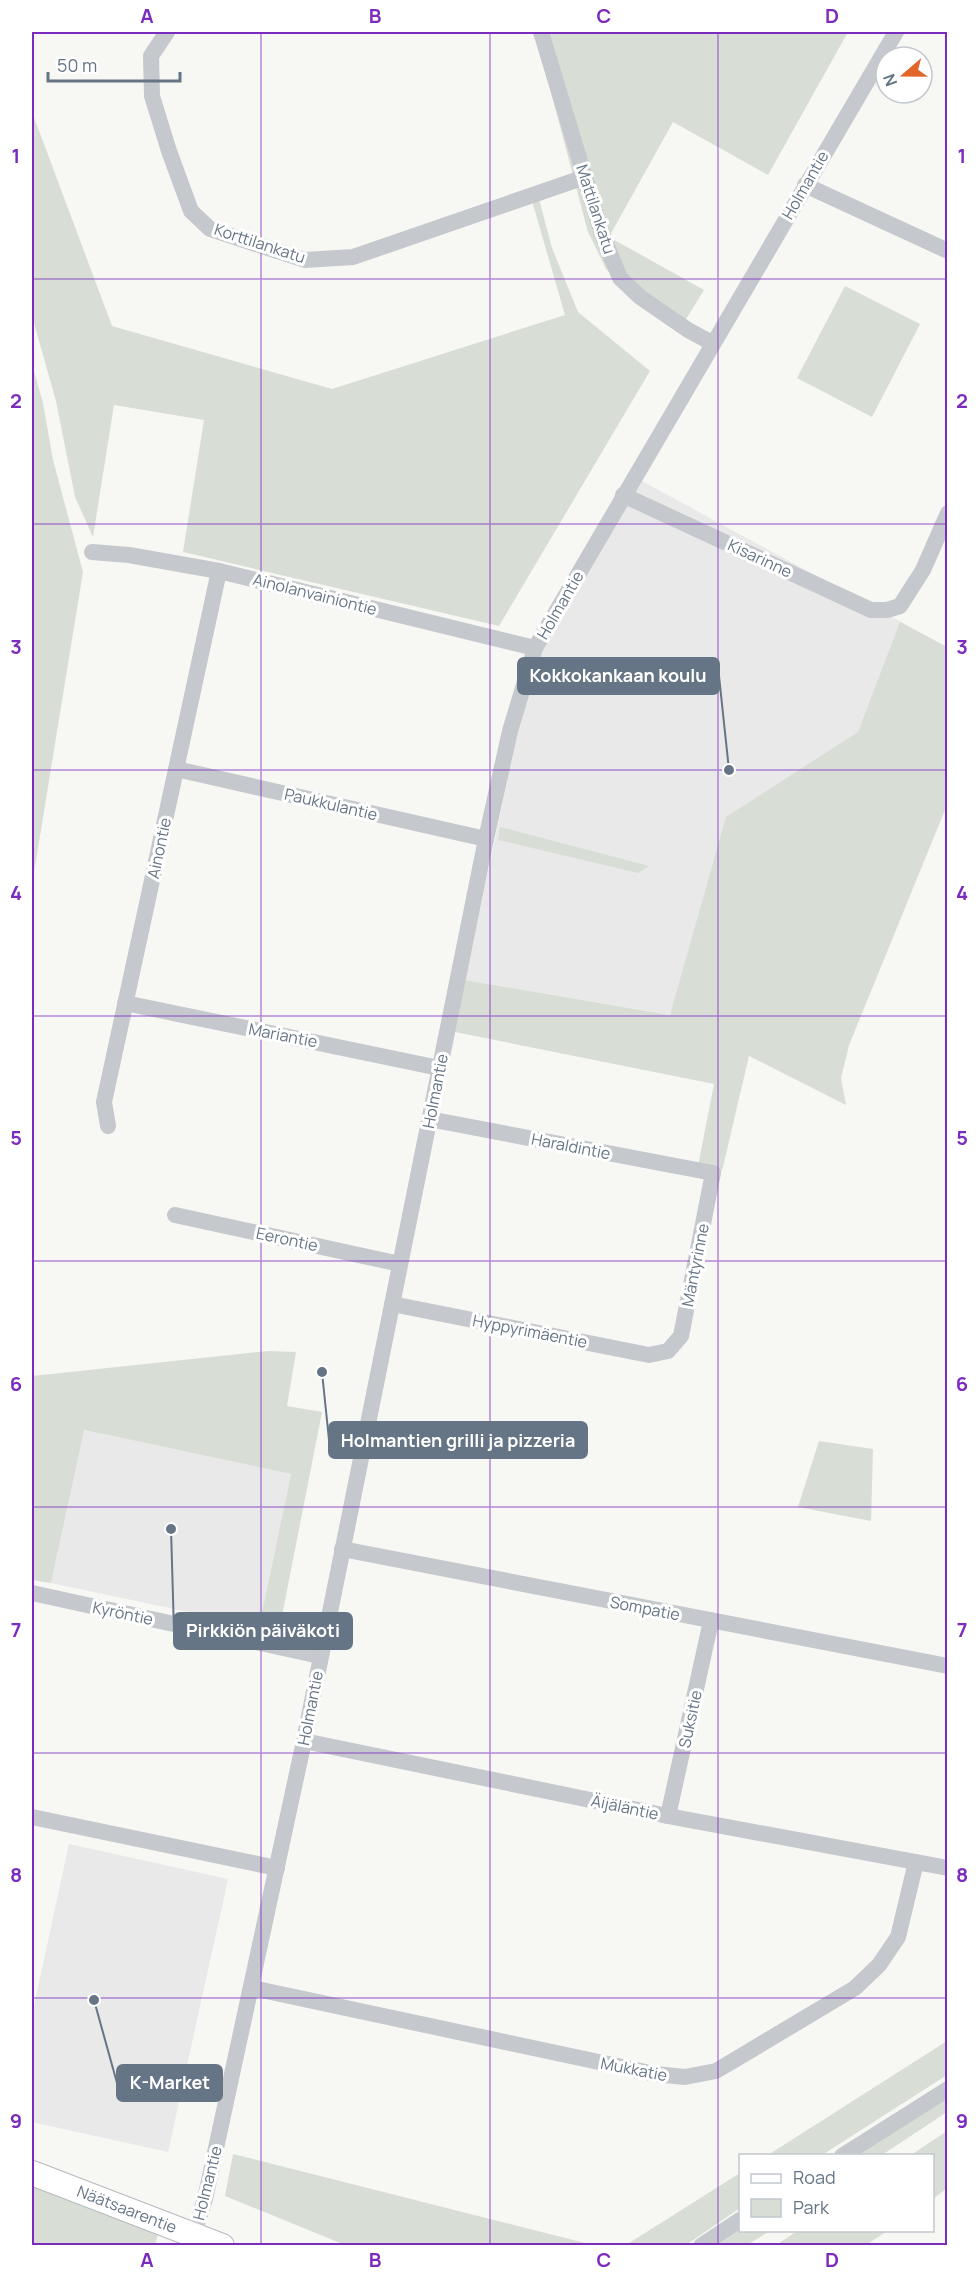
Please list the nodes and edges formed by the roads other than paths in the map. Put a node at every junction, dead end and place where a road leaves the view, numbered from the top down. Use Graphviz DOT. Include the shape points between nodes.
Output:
graph roads {
  1 [pos="167,32"];
  2 [pos="541,32"];
  3 [pos="896,32"];
  4 [pos="585,177"];
  5 [pos="805,185"];
  6 [pos="948,251"];
  7 [pos="712,343"];
  8 [pos="623,495"];
  9 [pos="948,513"];
  10 [pos="92,552"];
  11 [pos="219,571"];
  12 [pos="535,648"];
  13 [pos="176,770"];
  14 [pos="486,840"];
  15 [pos="125,1003"];
  16 [pos="439,1068"];
  17 [pos="429,1119"];
  18 [pos="108,1126"];
  19 [pos="712,1173"];
  20 [pos="175,1215"];
  21 [pos="400,1264"];
  22 [pos="392,1304"];
  23 [pos="668,1351"];
  24 [pos="342,1549"];
  25 [pos="32,1593"];
  26 [pos="711,1621"];
  27 [pos="320,1656"];
  28 [pos="948,1666"];
  29 [pos="304,1741"];
  30 [pos="668,1816"];
  31 [pos="32,1817"];
  32 [pos="916,1862"];
  33 [pos="278,1868"];
  34 [pos="948,1868"];
  35 [pos="252,1988"];
  36 [pos="948,2089"];
  37 [pos="845,2154"];
  38 [pos="32,2173"];
  39 [pos="739,2221"];
  40 [pos="191,2240"];
  41 [pos="222,2246"];
  42 [pos="702,2246"];
  1 -- 4 [label="street, Korttilankatu" via="151,56 152,96 191,211 210,229 305,260 353,257"];
  2 -- 4 [label="street, Mattilankatu"];
  3 -- 5 [label="street, Holmantie"];
  4 -- 7 [label="street, Mattilankatu" via="620,278 687,330"];
  5 -- 6 [label="street"];
  5 -- 7 [label="street, Holmantie"];
  7 -- 8 [label="street, Holmantie"];
  8 -- 9 [label="street, Kisarinne" via="871,610 900,606 923,570"];
  8 -- 12 [label="street, Holmantie"];
  10 -- 11 [label="street, Ainolanvainiontie"];
  11 -- 12 [label="street, Ainolanvainiontie"];
  11 -- 13 [label="street, Ainontie"];
  12 -- 14 [label="street, Holmantie" via="510,731"];
  13 -- 14 [label="street, Paukkulantie"];
  13 -- 15 [label="street, Ainontie"];
  14 -- 16 [label="street, Holmantie"];
  15 -- 16 [label="street, Mariantie"];
  15 -- 18 [label="street, Ainontie" via="104,1102"];
  16 -- 17 [label="street, Holmantie"];
  17 -- 19 [label="street, Haraldintie"];
  17 -- 21 [label="street, Holmantie"];
  19 -- 23 [label="street, Mäntyrinne" via="681,1336"];
  20 -- 21 [label="street, Eerontie"];
  21 -- 22 [label="street, Holmantie"];
  22 -- 23 [label="street, Hyppyrimäentie" via="649,1355"];
  22 -- 24 [label="street, Holmantie"];
  24 -- 26 [label="street, Sompatie"];
  24 -- 27 [label="street, Holmantie"];
  25 -- 27 [label="street, Kyröntie"];
  26 -- 28 [label="street, Sompatie"];
  26 -- 30 [label="street, Suksitie"];
  27 -- 29 [label="street, Holmantie"];
  29 -- 30 [label="street, Äijäläntie"];
  29 -- 33 [label="street, Holmantie"];
  30 -- 32 [label="street, Äijäläntie"];
  31 -- 33 [label="street"];
  32 -- 34 [label="street, Äijäläntie"];
  32 -- 35 [label="street, Mukkatie" via="898,1937 879,1965 855,1988 716,2071 685,2078"];
  33 -- 35 [label="street, Holmantie"];
  35 -- 40 [label="street, Holmantie" via="205,2199"];
  36 -- 37 [label="street"];
  38 -- 40 [label="street, Näätsaarentie"];
  39 -- 42 [label="street"];
  40 -- 41 [label="street, Näätsaarentie"];
}
